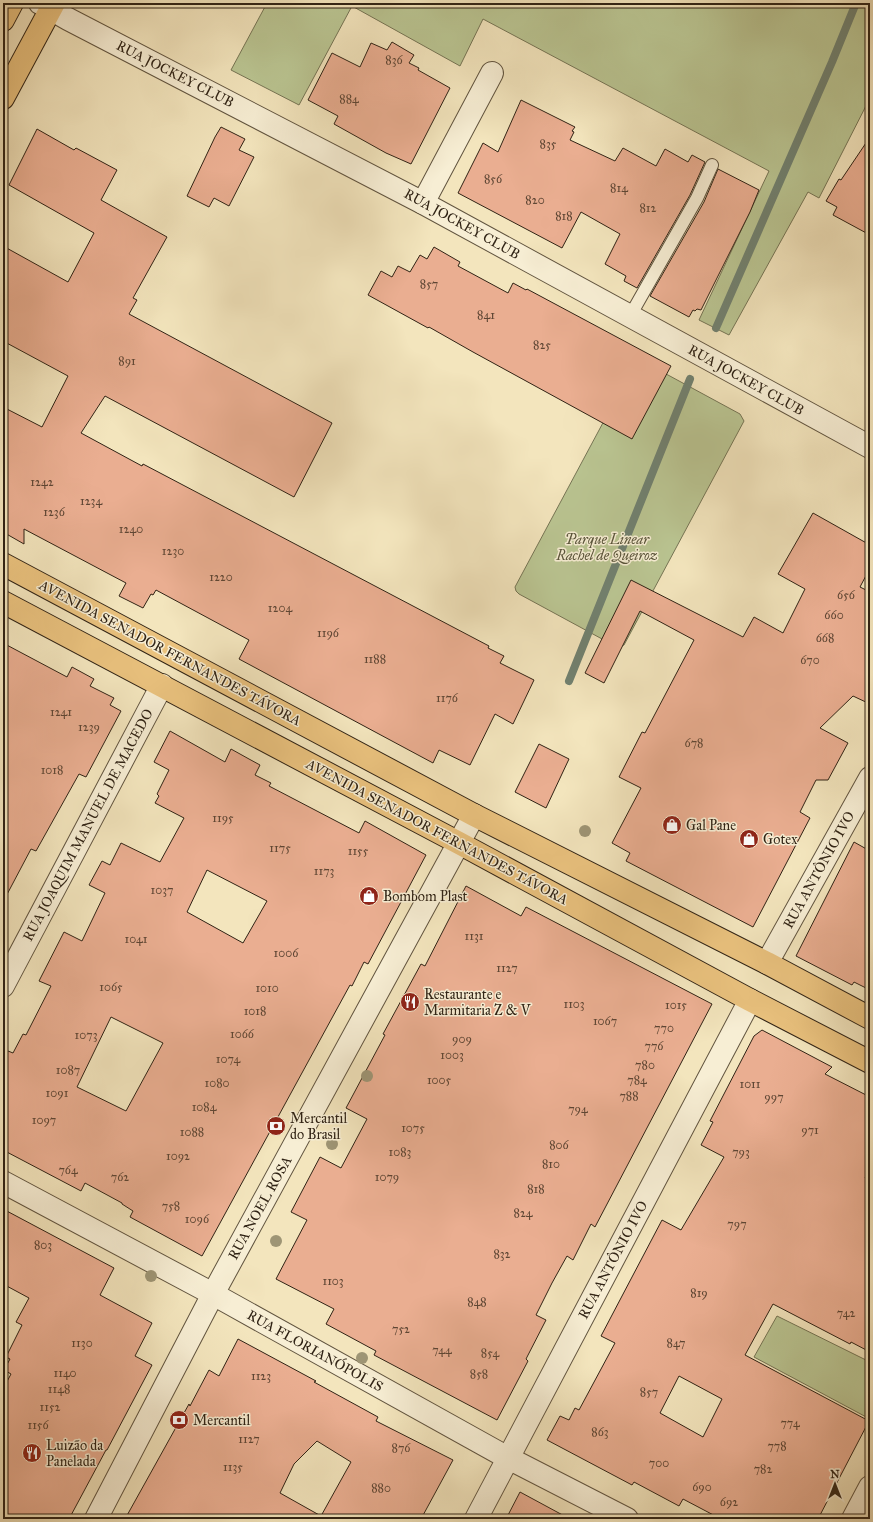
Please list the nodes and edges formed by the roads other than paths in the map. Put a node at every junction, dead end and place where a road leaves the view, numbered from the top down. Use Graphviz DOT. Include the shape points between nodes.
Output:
graph roads {
  1 [pos="12,3"];
  2 [pos="48,5"];
  3 [pos="3,20"];
  4 [pos="492,74"];
  5 [pos="3,98"];
  6 [pos="712,165"];
  7 [pos="423,203"];
  8 [pos="630,316"];
  9 [pos="870,447"];
  10 [pos="3,564"];
  11 [pos="3,602"];
  12 [pos="162,685"];
  13 [pos="870,778"];
  14 [pos="474,815"];
  15 [pos="459,843"];
  16 [pos="767,963"];
  17 [pos="3,986"];
  18 [pos="750,1000"];
  19 [pos="870,1018"];
  20 [pos="870,1062"];
  21 [pos="3,1182"];
  22 [pos="213,1294"];
  23 [pos="508,1458"];
  24 [pos="870,1487"];
  25 [pos="96,1519"];
  26 [pos="476,1519"];
  27 [pos="627,1519"];
  28 [pos="853,1519"];
  1 -- 3 [label="main road"];
  2 -- 5 [label="main road"];
  2 -- 7 [label="street, RUA JOCKEY CLUB"];
  4 -- 7 [label="street"];
  6 -- 8 [label="lane" via="697,198"];
  7 -- 8 [label="street, RUA JOCKEY CLUB"];
  8 -- 9 [label="street, RUA JOCKEY CLUB"];
  10 -- 14 [label="main road, AVENIDA SENADOR FERNANDES TÁVORA"];
  11 -- 12 [label="main road, AVENIDA SENADOR FERNANDES TÁVORA"];
  12 -- 15 [label="main road, AVENIDA SENADOR FERNANDES TÁVORA"];
  12 -- 17 [label="street, RUA JOAQUIM MANUEL DE MACEDO"];
  13 -- 16 [label="street, RUA ANTÔNIO IVO"];
  14 -- 15 [label="street, RUA NOEL ROSA"];
  14 -- 16 [label="main road, AVENIDA SENADOR FERNANDES TÁVORA"];
  15 -- 18 [label="main road, AVENIDA SENADOR FERNANDES TÁVORA"];
  15 -- 22 [label="street, RUA NOEL ROSA"];
  16 -- 19 [label="main road, AVENIDA SENADOR FERNANDES TÁVORA"];
  18 -- 20 [label="main road, AVENIDA SENADOR FERNANDES TÁVORA"];
  18 -- 23 [label="street, RUA ANTÔNIO IVO"];
  21 -- 22 [label="street, RUA FLORIANÓPOLIS"];
  22 -- 23 [label="street, RUA FLORIANÓPOLIS"];
  22 -- 25 [label="street, RUA NOEL ROSA"];
  23 -- 26 [label="street, RUA ANTÔNIO IVO"];
  23 -- 27 [label="street, RUA FLORIANÓPOLIS"];
  24 -- 28 [label="street"];
}
